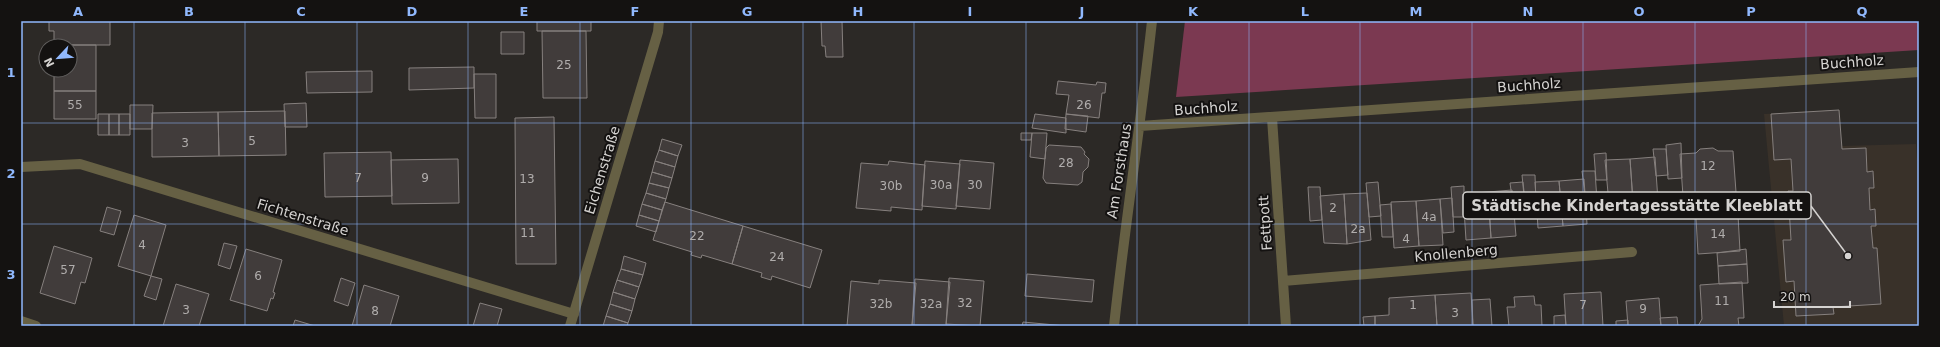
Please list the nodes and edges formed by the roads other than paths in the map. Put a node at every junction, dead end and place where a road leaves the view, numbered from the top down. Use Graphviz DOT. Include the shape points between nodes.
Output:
graph roads {
  1 [pos="660,21"];
  2 [pos="1152,21"];
  3 [pos="1919,72"];
  4 [pos="1272,118"];
  5 [pos="1140,126"];
  6 [pos="21,167"];
  7 [pos="1632,252"];
  8 [pos="1283,281"];
  9 [pos="574,314"];
  10 [pos="21,321"];
  11 [pos="36,326"];
  12 [pos="570,326"];
  13 [pos="1114,326"];
  14 [pos="1286,326"];
  1 -- 9 [label="street, Eichenstraße"];
  2 -- 5 [label="street, Am Forsthaus"];
  3 -- 4 [label="street, Buchholz"];
  4 -- 5 [label="street, Buchholz"];
  4 -- 8 [label="street, Fettpott"];
  5 -- 13 [label="street, Am Forsthaus"];
  6 -- 9 [label="street, Fichtenstraße" via="80,164"];
  7 -- 8 [label="street, Knollenberg"];
  8 -- 14 [label="street, Fettpott"];
  9 -- 12 [label="street, Eichenstraße"];
  10 -- 11 [label="street"];
}
